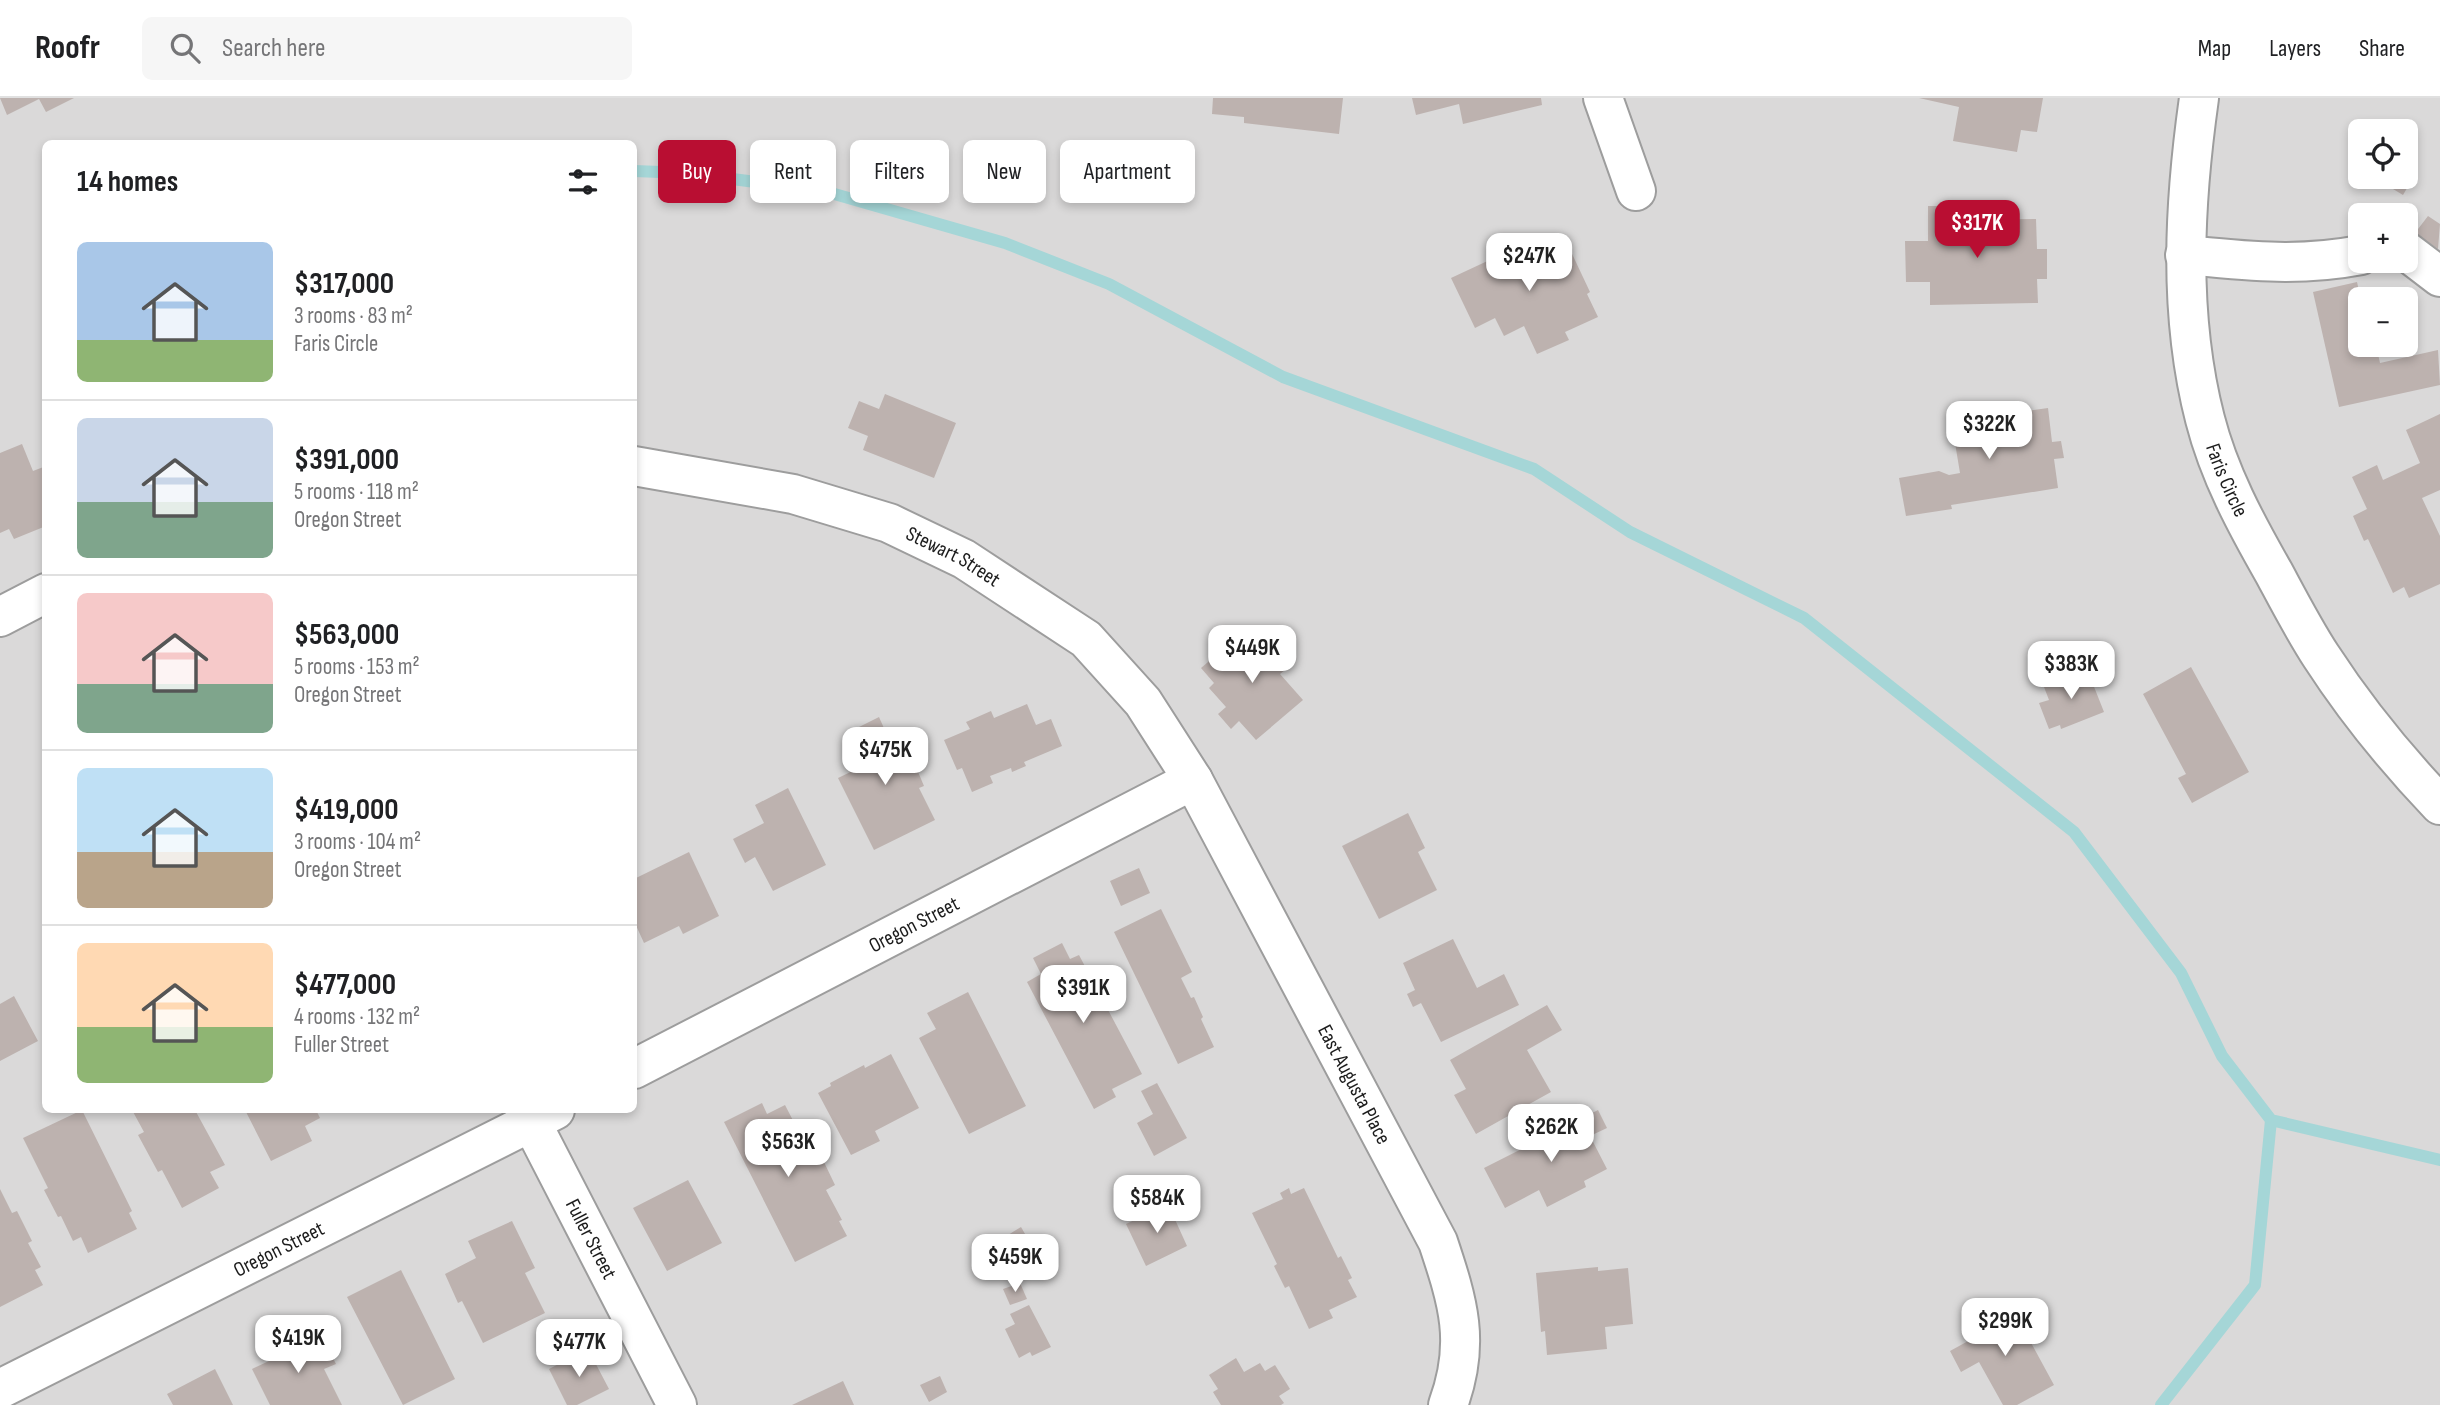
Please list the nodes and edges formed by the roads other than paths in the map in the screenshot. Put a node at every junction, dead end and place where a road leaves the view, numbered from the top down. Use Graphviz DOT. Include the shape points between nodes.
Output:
graph roads {
  1 [pos="1604,98"];
  2 [pos="2199,98"];
  3 [pos="1636,191"];
  4 [pos="2185,256"];
  5 [pos="2348,258"];
  6 [pos="2418,260"];
  7 [pos="2440,277"];
  8 [pos="637,467"];
  9 [pos="42,595"];
  10 [pos="0,617"];
  11 [pos="1193,780"];
  12 [pos="2440,805"];
  13 [pos="637,1067"];
  14 [pos="537,1114"];
  15 [pos="0,1389"];
  16 [pos="677,1405"];
  17 [pos="1448,1405"];
  1 -- 3 [label="street"];
  2 -- 4 [label="street, Faris Circle"];
  4 -- 5 [label="street" via="2264,263"];
  4 -- 12 [label="street, Faris Circle" via="2195,374 2205,421 2241,515 2321,656 2391,753"];
  6 -- 7 [label="street"];
  8 -- 11 [label="street, Stewart Street" via="793,494 889,523 964,559 1086,639 1143,702"];
  9 -- 10 [label="street"];
  11 -- 13 [label="street, Oregon Street"];
  11 -- 17 [label="street, East Augusta Place" via="1438,1242 1456,1295 1461,1338 1457,1381"];
  14 -- 15 [label="street, Oregon Street"];
  14 -- 16 [label="street, Fuller Street"];
}
